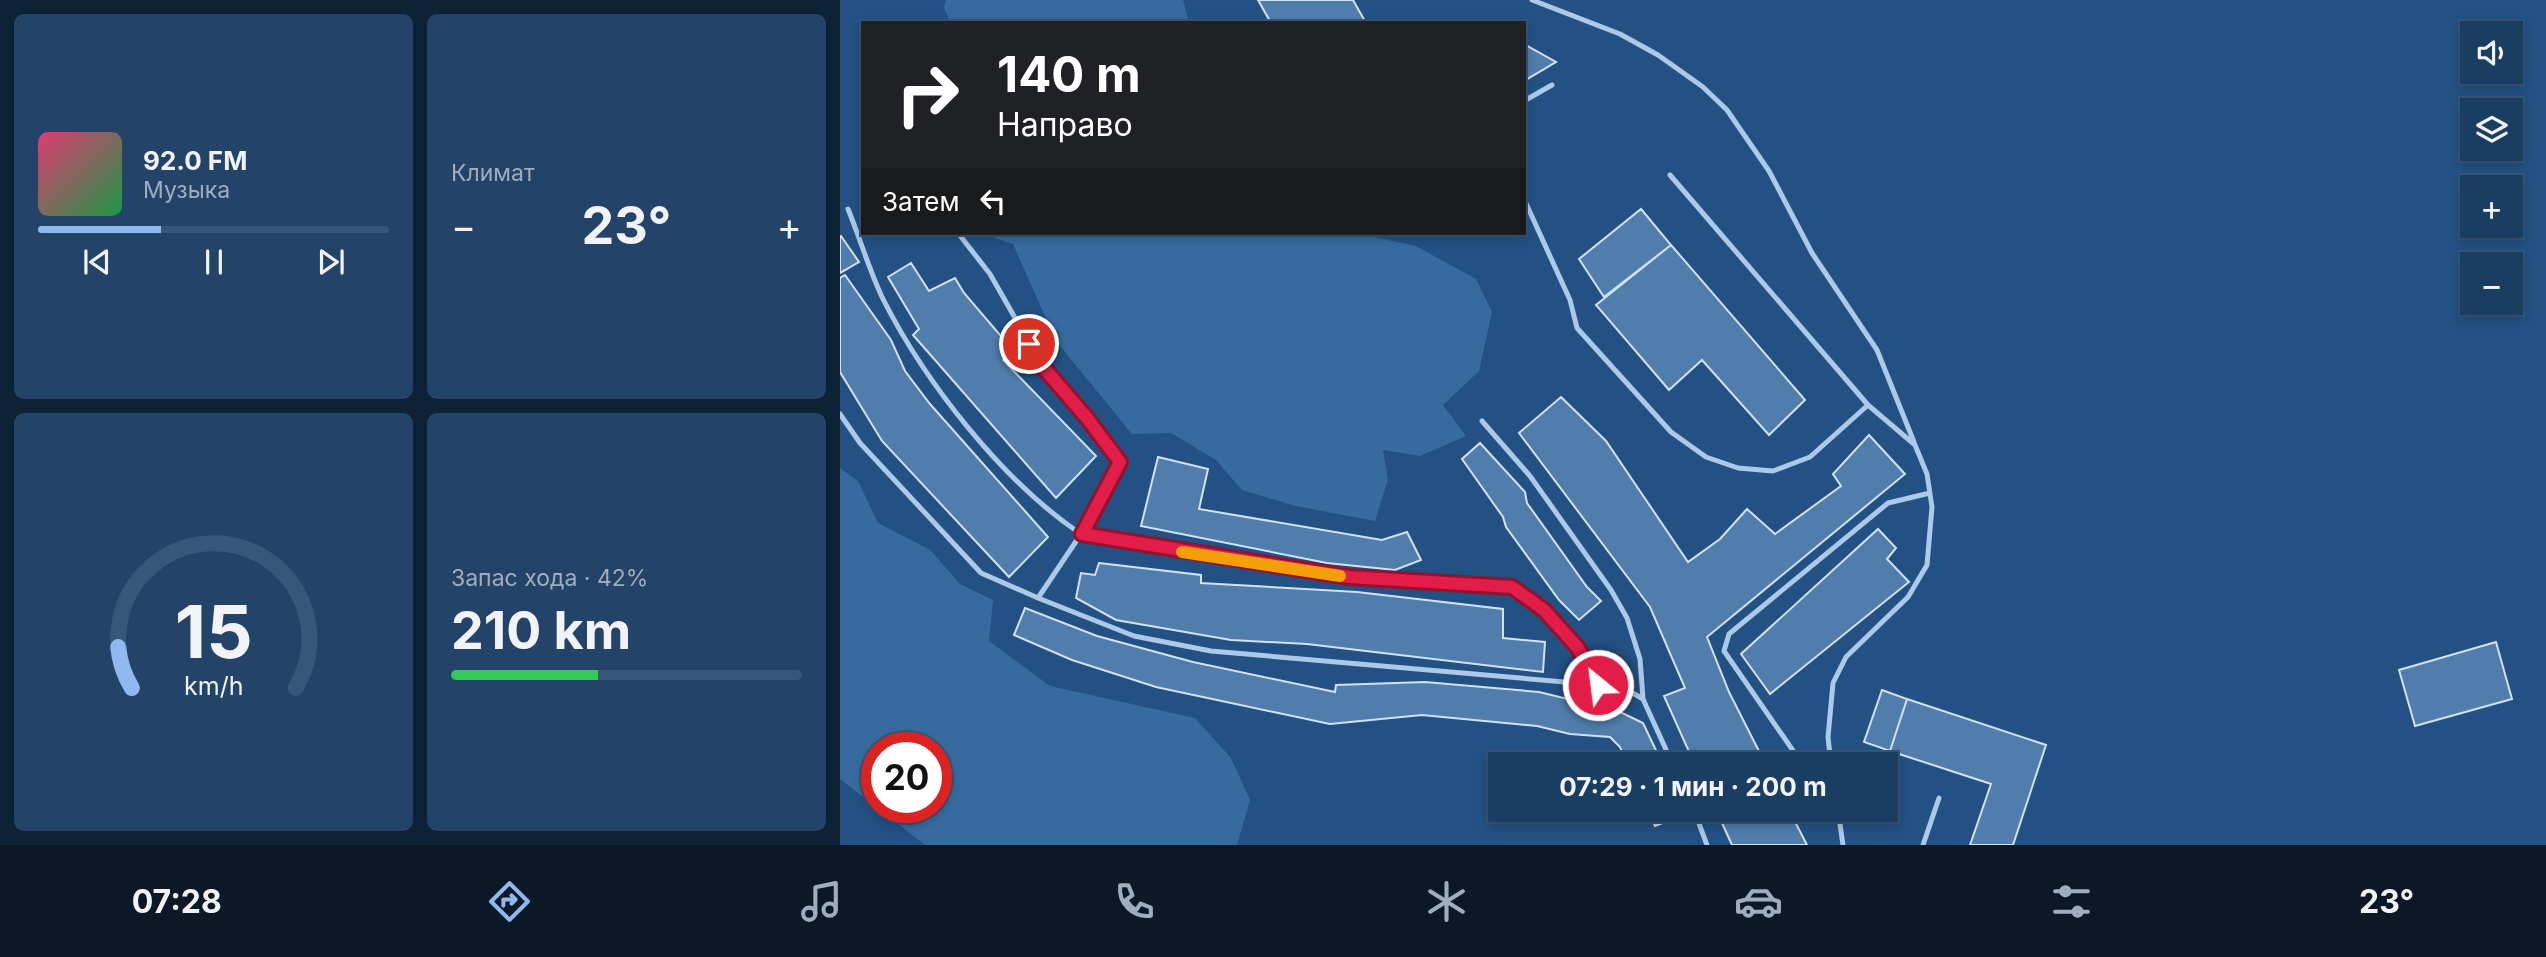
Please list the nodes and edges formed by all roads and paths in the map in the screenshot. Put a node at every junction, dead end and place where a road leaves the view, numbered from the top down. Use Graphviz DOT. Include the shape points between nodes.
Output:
graph roads {
  1 [pos="1532,0"];
  2 [pos="1552,85"];
  3 [pos="1526,100"];
  4 [pos="1670,175"];
  5 [pos="1526,203"];
  6 [pos="848,209"];
  7 [pos="960,235"];
  8 [pos="1868,405"];
  9 [pos="840,414"];
  10 [pos="1482,421"];
  11 [pos="1915,445"];
  12 [pos="1930,493"];
  13 [pos="1082,534"];
  14 [pos="1038,598"];
  15 [pos="1598,685"];
  16 [pos="1643,699"];
  17 [pos="1667,752"];
  18 [pos="1794,752"];
  19 [pos="1830,752"];
  20 [pos="1939,798"];
  21 [pos="1698,822"];
  22 [pos="1840,822"];
  23 [pos="1707,845"];
  24 [pos="1843,845"];
  25 [pos="1923,845"];
  1 -- 11 [label="lane" via="1658,54 1727,110 1769,171 1812,253 1877,350"];
  2 -- 3 [label="lane"];
  4 -- 8 [label="lane"];
  5 -- 8 [label="lane" via="1570,300 1577,328 1671,432 1706,457 1738,468 1773,471 1810,457"];
  6 -- 13 [label="lane" via="882,297 917,360 1020,483"];
  7 -- 13 [label="lane" via="990,274 1043,367 1120,462"];
  8 -- 11 [label="lane"];
  9 -- 14 [label="lane" via="860,443 981,573"];
  10 -- 16 [label="lane" via="1530,476 1616,599 1640,659"];
  11 -- 12 [label="lane"];
  12 -- 18 [label="lane" via="1888,503 1729,634 1724,651"];
  12 -- 19 [label="lane" via="1931,538 1920,580 1846,657 1833,683"];
  13 -- 14 [label="lane"];
  13 -- 15 [label="lane" via="1349,577 1512,587 1544,610 1578,648"];
  14 -- 15 [label="lane" via="1134,636 1211,651"];
  15 -- 16 [label="lane" via="1622,688"];
  16 -- 17 [label="lane"];
  20 -- 25 [label="lane"];
  21 -- 23 [label="lane"];
  22 -- 24 [label="lane"];
}
